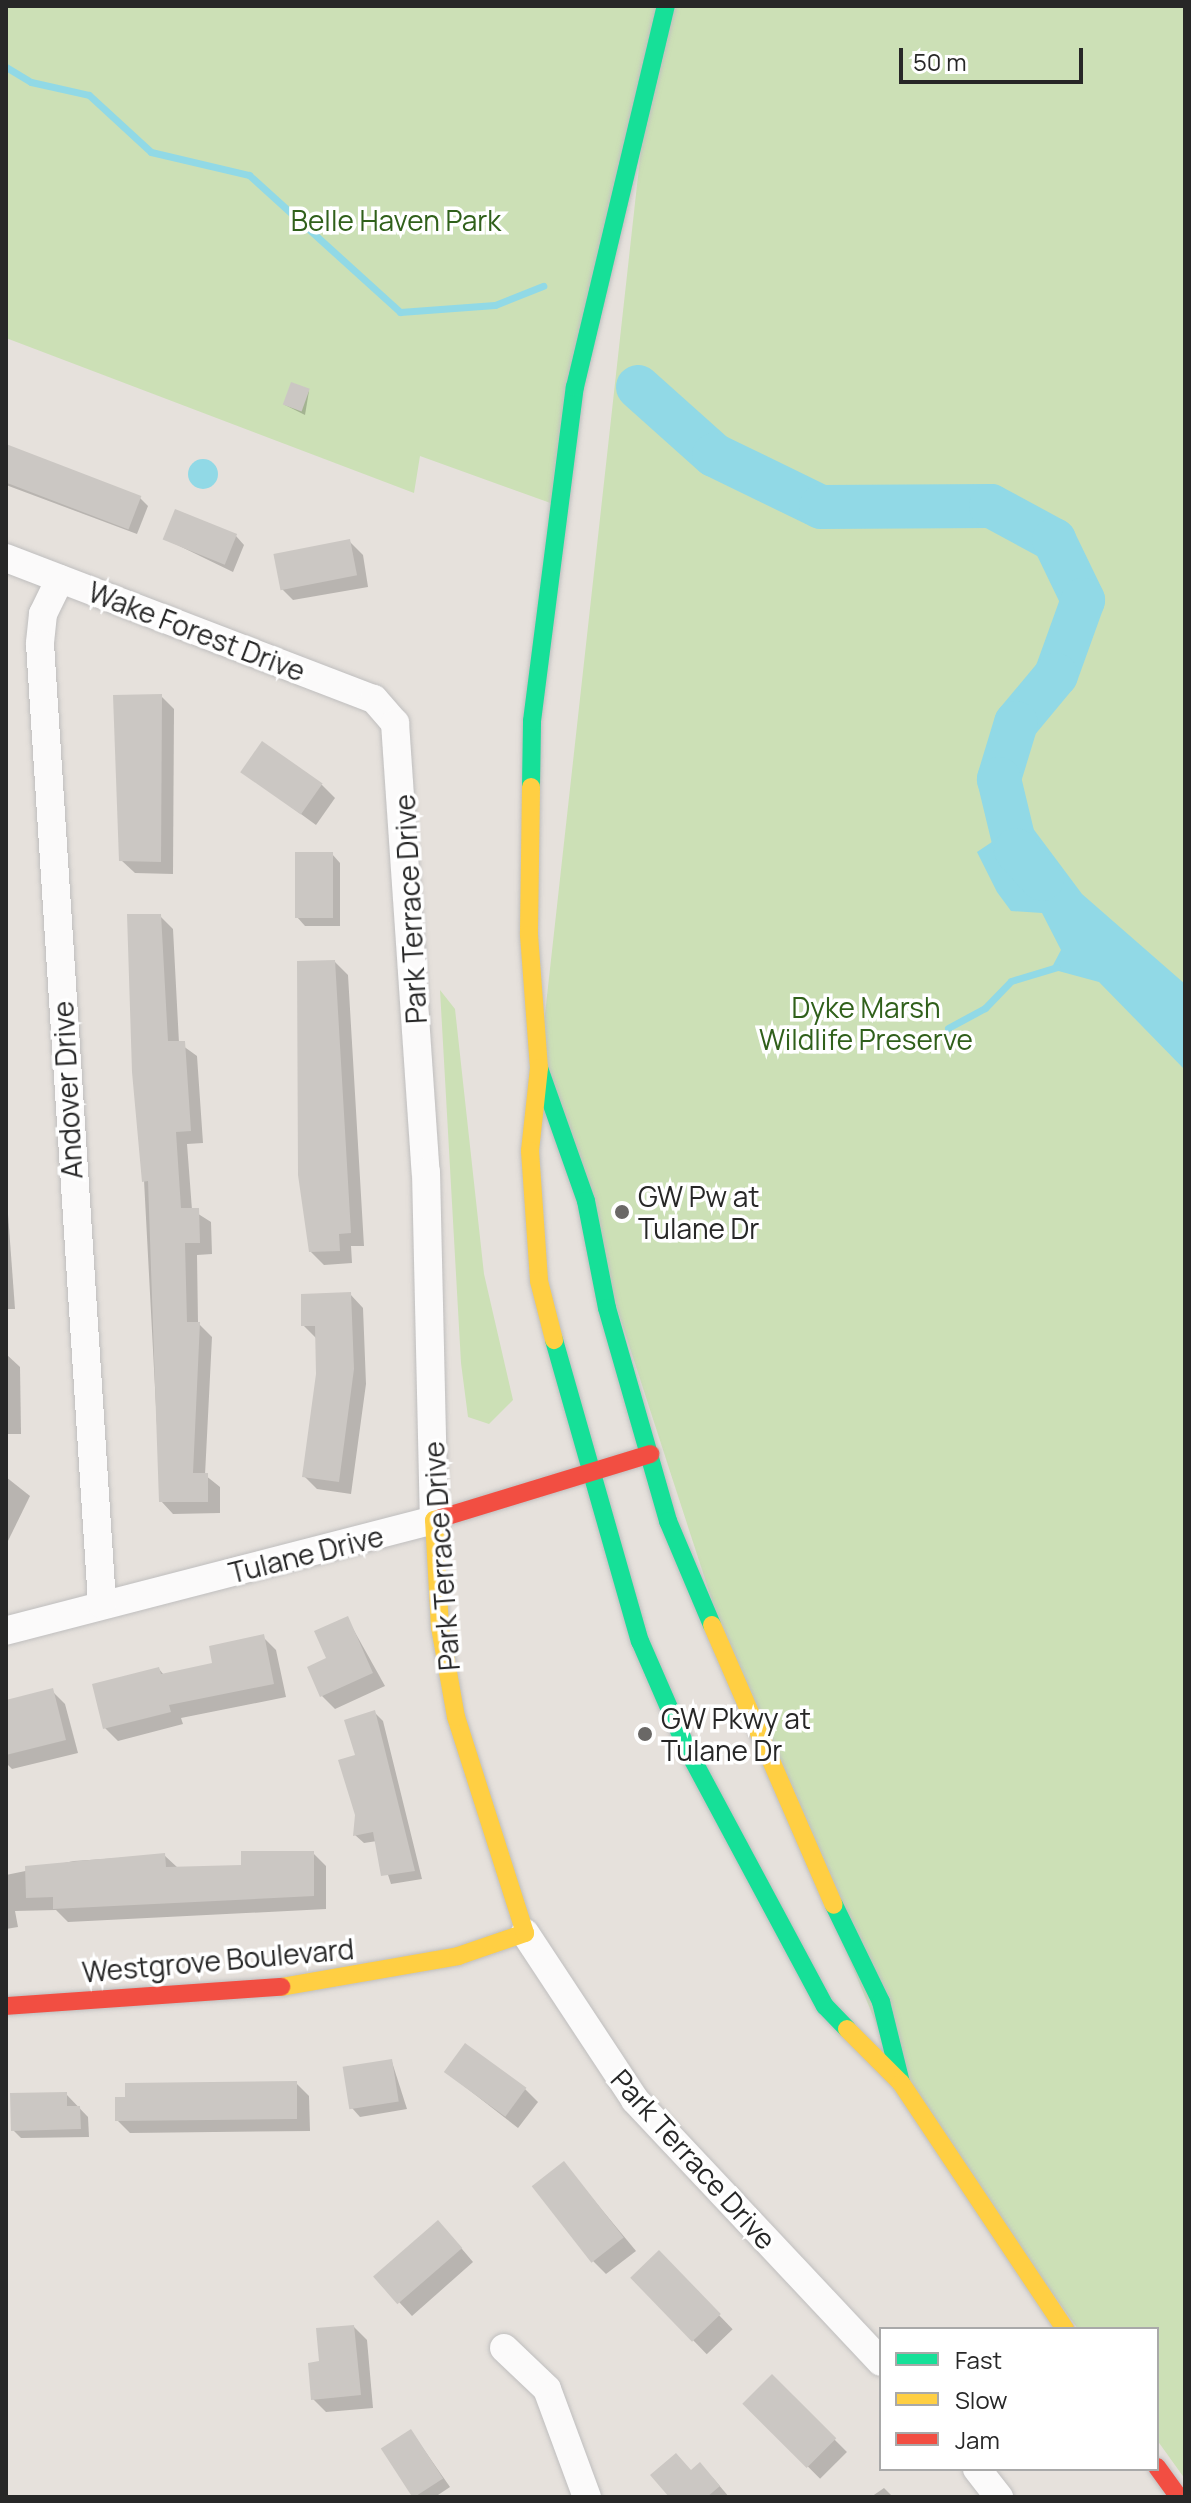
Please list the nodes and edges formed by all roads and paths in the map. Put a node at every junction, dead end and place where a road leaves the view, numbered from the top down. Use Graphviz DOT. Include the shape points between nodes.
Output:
graph roads {
  1 [pos="666,6"];
  2 [pos="6,558"];
  3 [pos="60,579"];
  4 [pos="386,709"];
  5 [pos="539,1068"];
  6 [pos="650,1454"];
  7 [pos="586,1471"];
  8 [pos="434,1520"];
  9 [pos="102,1604"];
  10 [pos="6,1631"];
  11 [pos="525,1933"];
  12 [pos="6,2006"];
  13 [pos="901,2083"];
  14 [pos="1064,2327"];
  15 [pos="504,2348"];
  16 [pos="879,2360"];
  17 [pos="1159,2470"];
  18 [pos="979,2471"];
  19 [pos="587,2497"];
  20 [pos="999,2497"];
  21 [pos="1179,2497"];
  1 -- 5 [label="main road" via="575,387 548,558 532,721 529,935"];
  2 -- 3 [label="street, Wake Forest Drive"];
  3 -- 4 [label="street, Wake Forest Drive"];
  3 -- 9 [label="street, Andover Drive" via="43,614 40,644"];
  4 -- 8 [label="street, Park Terrace Drive" via="400,744 426,1172"];
  5 -- 6 [label="main road" via="586,1201 607,1308"];
  5 -- 7 [label="main road" via="531,1123 532,1223 553,1350"];
  6 -- 7 [label="main road, Tulane Drive"];
  6 -- 13 [label="main road" via="699,1605 881,2002"];
  7 -- 8 [label="main road, Tulane Drive"];
  7 -- 13 [label="main road" via="640,1641 758,1889 825,2006"];
  8 -- 9 [label="street, Tulane Drive"];
  8 -- 11 [label="main road, Park Terrace Drive" via="440,1627 456,1717 493,1851"];
  9 -- 10 [label="street, Tulane Drive"];
  11 -- 12 [label="main road, Westgrove Boulevard" via="458,1956 316,1985"];
  11 -- 16 [label="street, Park Terrace Drive" via="635,2100"];
  13 -- 14 [label="main road"];
  15 -- 19 [label="street" via="547,2389"];
  17 -- 21 [label="main road"];
  18 -- 20 [label="street"];
}
